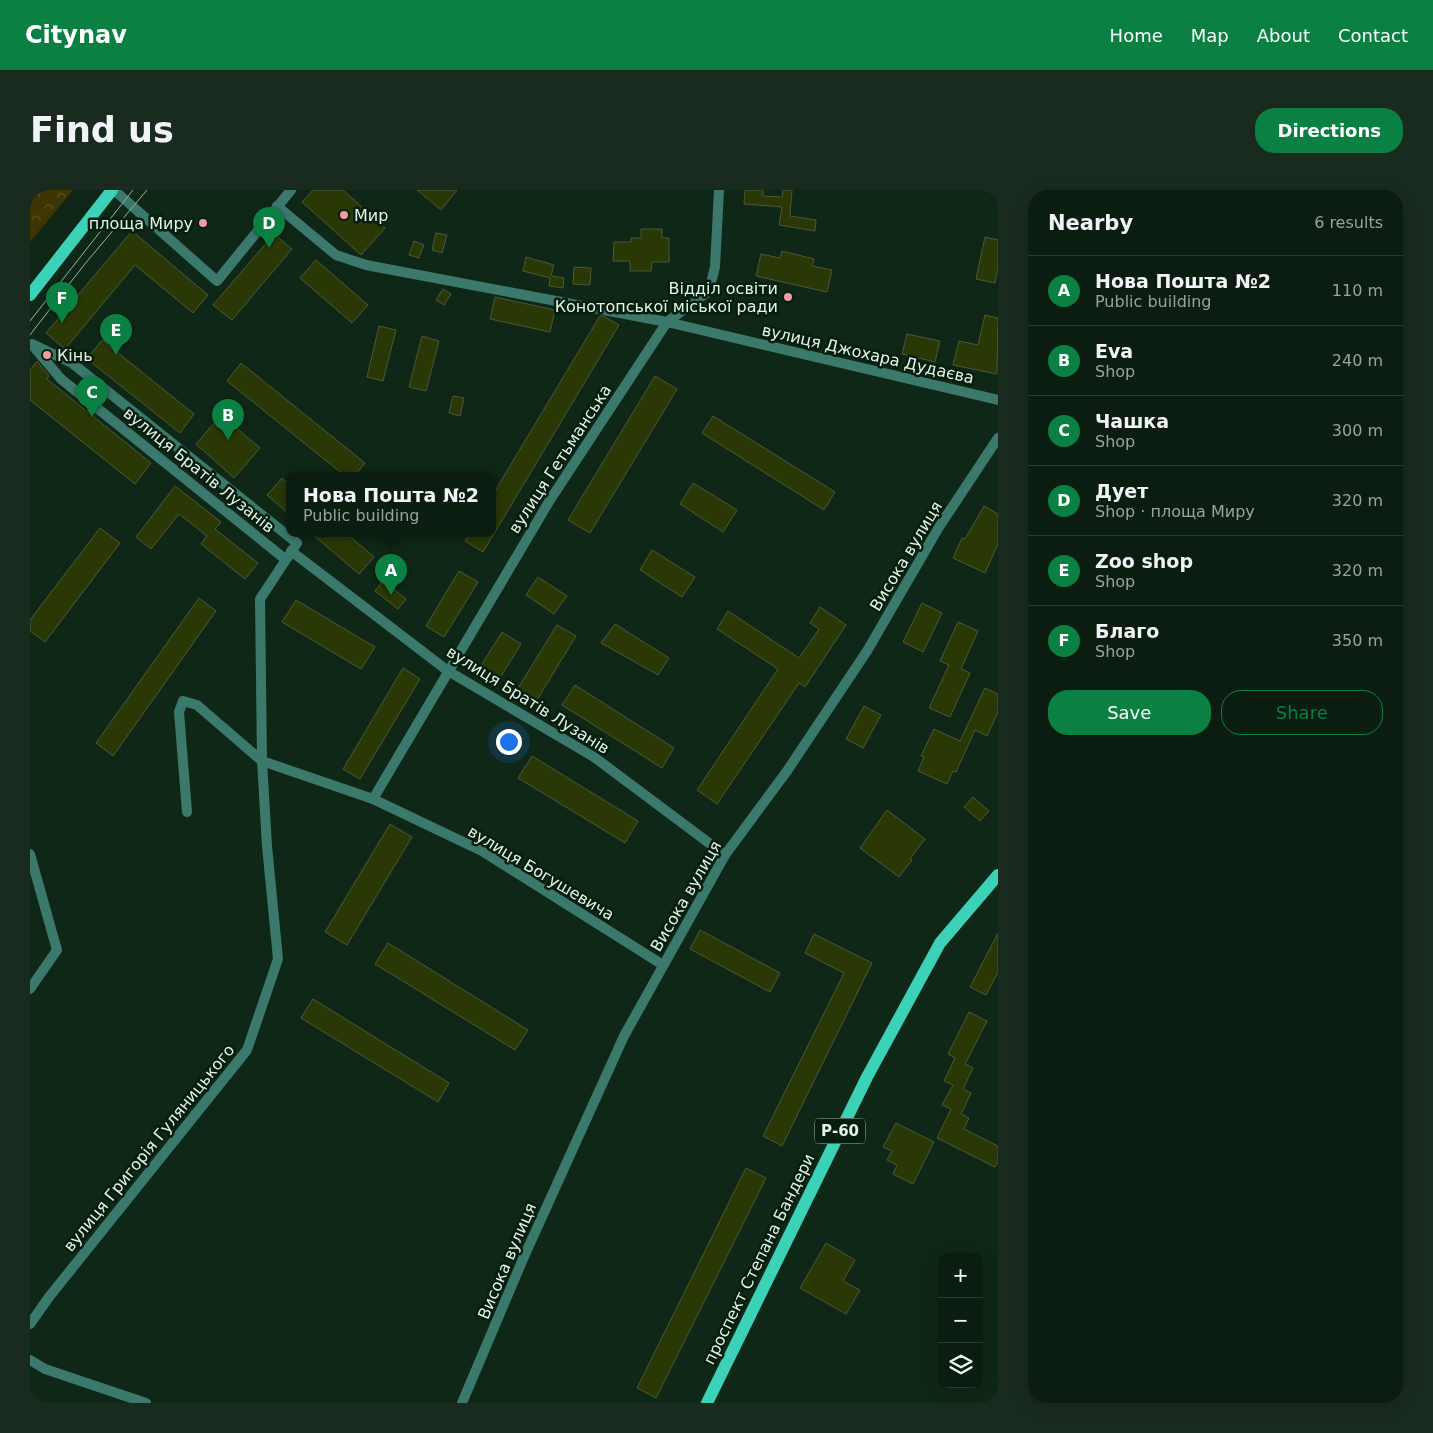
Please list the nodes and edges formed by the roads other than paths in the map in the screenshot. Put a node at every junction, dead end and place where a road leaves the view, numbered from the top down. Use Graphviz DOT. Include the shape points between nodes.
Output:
graph roads {
  1 [pos="113,190"];
  2 [pos="291,190"];
  3 [pos="719,190"];
  4 [pos="278,206"];
  5 [pos="30,295"];
  6 [pos="667,322"];
  7 [pos="998,400"];
  8 [pos="998,438"];
  9 [pos="291,551"];
  10 [pos="448,670"];
  11 [pos="262,761"];
  12 [pos="373,799"];
  13 [pos="187,812"];
  14 [pos="30,854"];
  15 [pos="725,855"];
  16 [pos="998,875"];
  17 [pos="663,965"];
  18 [pos="30,989"];
  19 [pos="30,1324"];
  20 [pos="30,1360"];
  21 [pos="146,1403"];
  22 [pos="462,1403"];
  23 [pos="707,1403"];
  1 -- 4 [label="street" via="218,281"];
  1 -- 5 [label="main road"];
  2 -- 4 [label="street"];
  3 -- 6 [label="street, вулиця Гетьманська" via="715,267 709,291"];
  4 -- 6 [label="street, вулиця Джохара Дудаєва" via="336,255 366,265"];
  6 -- 7 [label="street, вулиця Джохара Дудаєва"];
  6 -- 10 [label="street, вулиця Гетьманська" via="550,500"];
  8 -- 15 [label="street, Висока вулиця" via="939,527 867,651"];
  9 -- 9 [label="street, вулиця Братів Лузанів" via="61,379 32,344 72,362"];
  9 -- 10 [label="street, вулиця Братів Лузанів"];
  9 -- 11 [label="street, вулиця Григорія Гуляницького" via="260,599"];
  10 -- 12 [label="street, вулиця Гетьманська"];
  10 -- 15 [label="street, вулиця Братів Лузанів" via="594,757"];
  11 -- 12 [label="street, вулиця Богушевича"];
  11 -- 13 [label="street, вулиця Богушевича" via="197,705 183,701 179,712"];
  11 -- 19 [label="street, вулиця Григорія Гуляницького" via="278,960 247,1050"];
  12 -- 17 [label="street, вулиця Богушевича" via="482,851"];
  14 -- 18 [label="street" via="57,950"];
  15 -- 17 [label="street, Висока вулиця"];
  16 -- 23 [label="main road, проспект Степана Бандери / Р-60" via="940,943 867,1077"];
  17 -- 22 [label="street, Висока вулиця" via="624,1036"];
  20 -- 21 [label="street" via="45,1369"];
}
